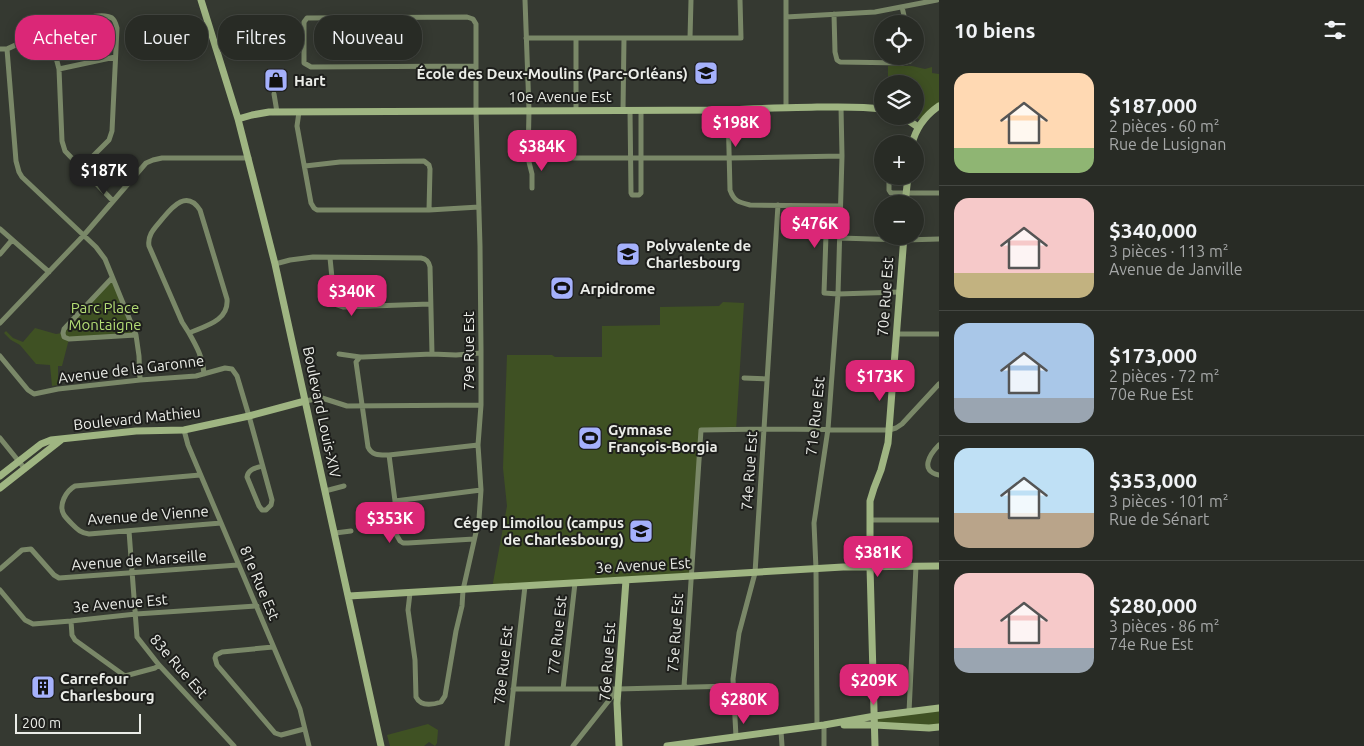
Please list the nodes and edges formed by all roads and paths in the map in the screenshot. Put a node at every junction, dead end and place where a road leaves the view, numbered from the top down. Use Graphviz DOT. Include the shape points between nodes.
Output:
graph roads {
  1 [pos="201,0"];
  2 [pos="525,0"];
  3 [pos="691,0"];
  4 [pos="740,0"];
  5 [pos="786,0"];
  6 [pos="937,0"];
  7 [pos="902,7"];
  8 [pos="834,14"];
  9 [pos="904,15"];
  10 [pos="786,17"];
  11 [pos="115,21"];
  12 [pos="526,38"];
  13 [pos="576,38"];
  14 [pos="624,38"];
  15 [pos="690,38"];
  16 [pos="15,46"];
  17 [pos="0,49"];
  18 [pos="7,49"];
  19 [pos="115,57"];
  20 [pos="57,60"];
  21 [pos="101,60"];
  22 [pos="115,60"];
  23 [pos="874,63"];
  24 [pos="476,66"];
  25 [pos="59,69"];
  26 [pos="274,94"];
  27 [pos="939,106"];
  28 [pos="841,107"];
  29 [pos="786,108"];
  30 [pos="874,108"];
  31 [pos="476,110"];
  32 [pos="529,110"];
  33 [pos="576,110"];
  34 [pos="627,110"];
  35 [pos="641,110"];
  36 [pos="728,110"];
  37 [pos="277,112"];
  38 [pos="299,112"];
  39 [pos="238,119"];
  40 [pos="915,125"];
  41 [pos="918,127"];
  42 [pos="915,135"];
  43 [pos="842,156"];
  44 [pos="249,158"];
  45 [pos="528,158"];
  46 [pos="630,158"];
  47 [pos="641,158"];
  48 [pos="729,158"];
  49 [pos="305,166"];
  50 [pos="81,168"];
  51 [pos="888,185"];
  52 [pos="907,185"];
  53 [pos="532,188"];
  54 [pos="906,193"];
  55 [pos="939,193"];
  56 [pos="114,201"];
  57 [pos="778,205"];
  58 [pos="827,206"];
  59 [pos="840,206"];
  60 [pos="479,207"];
  61 [pos="429,210"];
  62 [pos="0,229"];
  63 [pos="84,235"];
  64 [pos="840,238"];
  65 [pos="874,238"];
  66 [pos="924,239"];
  67 [pos="939,239"];
  68 [pos="12,240"];
  69 [pos="903,245"];
  70 [pos="0,254"];
  71 [pos="330,258"];
  72 [pos="275,264"];
  73 [pos="49,272"];
  74 [pos="112,278"];
  75 [pos="900,292"];
  76 [pos="838,294"];
  77 [pos="430,304"];
  78 [pos="0,323"];
  79 [pos="189,333"];
  80 [pos="136,334"];
  81 [pos="896,334"];
  82 [pos="939,334"];
  83 [pos="481,353"];
  84 [pos="339,354"];
  85 [pos="432,354"];
  86 [pos="0,356"];
  87 [pos="360,358"];
  88 [pos="204,374"];
  89 [pos="744,378"];
  90 [pos="768,378"];
  91 [pos="140,380"];
  92 [pos="939,384"];
  93 [pos="305,400"];
  94 [pos="481,405"];
  95 [pos="362,406"];
  96 [pos="249,416"];
  97 [pos="764,429"];
  98 [pos="828,429"];
  99 [pos="184,430"];
  100 [pos="889,430"];
  101 [pos="0,438"];
  102 [pos="62,439"];
  103 [pos="939,445"];
  104 [pos="478,446"];
  105 [pos="389,455"];
  106 [pos="19,461"];
  107 [pos="262,466"];
  108 [pos="25,469"];
  109 [pos="200,475"];
  110 [pos="939,475"];
  111 [pos="0,476"];
  112 [pos="344,486"];
  113 [pos="0,488"];
  114 [pos="481,490"];
  115 [pos="325,491"];
  116 [pos="396,501"];
  117 [pos="870,520"];
  118 [pos="939,520"];
  119 [pos="221,522"];
  120 [pos="129,530"];
  121 [pos="351,531"];
  122 [pos="335,534"];
  123 [pos="474,539"];
  124 [pos="238,565"];
  125 [pos="916,566"];
  126 [pos="939,566"];
  127 [pos="870,567"];
  128 [pos="0,569"];
  129 [pos="816,569"];
  130 [pos="755,572"];
  131 [pos="132,573"];
  132 [pos="692,576"];
  133 [pos="626,580"];
  134 [pos="575,583"];
  135 [pos="525,586"];
  136 [pos="0,590"];
  137 [pos="463,590"];
  138 [pos="410,593"];
  139 [pos="349,596"];
  140 [pos="257,606"];
  141 [pos="136,614"];
  142 [pos="71,621"];
  143 [pos="273,647"];
  144 [pos="159,665"];
  145 [pos="733,686"];
  146 [pos="684,687"];
  147 [pos="513,689"];
  148 [pos="563,689"];
  149 [pos="618,689"];
  150 [pos="939,708"];
  151 [pos="927,710"];
  152 [pos="909,712"];
  153 [pos="939,713"];
  154 [pos="875,716"];
  155 [pos="820,726"];
  156 [pos="875,726"];
  157 [pos="939,728"];
  158 [pos="304,729"];
  159 [pos="782,731"];
  160 [pos="736,737"];
  161 [pos="724,742"];
  162 [pos="234,746"];
  163 [pos="309,746"];
  164 [pos="382,746"];
  165 [pos="507,746"];
  166 [pos="573,746"];
  167 [pos="619,746"];
  168 [pos="667,746"];
  169 [pos="782,746"];
  170 [pos="824,746"];
  171 [pos="875,746"];
  1 -- 39 [label="street, Boulevard Louis-XIV"];
  2 -- 12 [label="street"];
  3 -- 15 [label="street"];
  4 -- 15 [label="street" via="740,38"];
  5 -- 10 [label="street"];
  6 -- 7 [label="street"];
  7 -- 8 [label="street"];
  7 -- 9 [label="street"];
  8 -- 10 [label="street"];
  8 -- 23 [label="street" via="837,60"];
  10 -- 29 [label="street"];
  11 -- 19 [label="street"];
  12 -- 13 [label="street"];
  12 -- 32 [label="street"];
  13 -- 14 [label="street"];
  13 -- 33 [label="street"];
  14 -- 15 [label="street"];
  14 -- 34 [label="street"];
  16 -- 18 [label="street"];
  17 -- 18 [label="street"];
  18 -- 63 [label="street" via="19,172"];
  20 -- 25 [label="street"];
  21 -- 25 [label="street"];
  22 -- 50 [label="street" via="112,131 109,140"];
  24 -- 24 [label="street, 79e Rue Est" via="476,24 470,18 307,18 304,22 304,63 307,66"];
  24 -- 31 [label="street, 79e Rue Est"];
  25 -- 50 [label="street" via="64,147 68,156"];
  26 -- 37 [label="street"];
  27 -- 41 [label="street"];
  28 -- 29 [label="street, 10e Avenue Est"];
  28 -- 30 [label="street, 10e Avenue Est"];
  28 -- 43 [label="street, 71e Rue Est"];
  29 -- 36 [label="street, 10e Avenue Est"];
  31 -- 32 [label="street, 10e Avenue Est"];
  31 -- 38 [label="street, 10e Avenue Est"];
  31 -- 60 [label="street, 79e Rue Est"];
  32 -- 33 [label="street, 10e Avenue Est"];
  32 -- 45 [label="street"];
  33 -- 34 [label="street, 10e Avenue Est"];
  34 -- 35 [label="street, 10e Avenue Est"];
  34 -- 46 [label="street"];
  35 -- 36 [label="street, 10e Avenue Est"];
  35 -- 47 [label="street"];
  36 -- 48 [label="street"];
  37 -- 38 [label="street, 10e Avenue Est"];
  37 -- 39 [label="street, 10e Avenue Est"];
  38 -- 49 [label="street" via="297,126"];
  39 -- 44 [label="street, Boulevard Louis-XIV"];
  40 -- 41 [label="street"];
  41 -- 42 [label="street"];
  43 -- 48 [label="street"];
  43 -- 59 [label="street, 71e Rue Est"];
  44 -- 56 [label="street" via="153,160 142,167"];
  44 -- 72 [label="street, Boulevard Louis-XIV"];
  45 -- 46 [label="street"];
  45 -- 53 [label="street"];
  46 -- 47 [label="street"];
  46 -- 47 [label="street" via="631,193 639,196"];
  47 -- 48 [label="street"];
  48 -- 57 [label="street" via="732,197 739,203 750,205"];
  49 -- 61 [label="street" via="311,203 317,210"];
  49 -- 61 [label="street" via="340,162 424,161 430,169"];
  50 -- 56 [label="street"];
  51 -- 54 [label="street" via="891,193"];
  52 -- 54 [label="street"];
  54 -- 55 [label="street"];
  56 -- 63 [label="street"];
  57 -- 58 [label="street"];
  57 -- 90 [label="street, 74e Rue Est"];
  58 -- 59 [label="street"];
  58 -- 76 [label="street" via="824,293"];
  59 -- 64 [label="street, 71e Rue Est"];
  60 -- 61 [label="street"];
  60 -- 83 [label="street, 79e Rue Est"];
  62 -- 68 [label="street"];
  63 -- 73 [label="street"];
  63 -- 74 [label="street" via="105,259"];
  64 -- 65 [label="street"];
  64 -- 76 [label="street, 71e Rue Est"];
  66 -- 67 [label="street"];
  68 -- 70 [label="street"];
  68 -- 73 [label="street"];
  69 -- 75 [label="street, 70e Rue Est"];
  71 -- 72 [label="street" via="313,257"];
  71 -- 77 [label="street" via="334,298 339,306"];
  71 -- 77 [label="street" via="425,259 430,267"];
  72 -- 93 [label="street, Boulevard Louis-XIV"];
  73 -- 78 [label="street"];
  74 -- 80 [label="street"];
  74 -- 80 [label="street" via="62,333 69,339"];
  75 -- 76 [label="street"];
  75 -- 81 [label="street, 70e Rue Est"];
  76 -- 98 [label="street, 71e Rue Est"];
  77 -- 85 [label="street"];
  79 -- 79 [label="street" via="217,321 228,306 200,210 188,200 171,208 148,242"];
  79 -- 88 [label="street" via="201,356"];
  80 -- 91 [label="street"];
  81 -- 82 [label="street"];
  81 -- 100 [label="street, 70e Rue Est"];
  83 -- 85 [label="street"];
  83 -- 94 [label="street, 79e Rue Est"];
  84 -- 87 [label="street"];
  85 -- 87 [label="street"];
  86 -- 91 [label="street, Avenue de la Garonne" via="34,394"];
  87 -- 95 [label="street" via="356,366"];
  88 -- 91 [label="street, Avenue de la Garonne"];
  88 -- 96 [label="street, Avenue de la Garonne" via="225,368 235,372"];
  89 -- 90 [label="street"];
  90 -- 97 [label="street, 74e Rue Est"];
  92 -- 100 [label="street" via="902,424"];
  93 -- 95 [label="street, Boulevard Mathieu" via="322,398 347,406"];
  93 -- 96 [label="street, Boulevard Mathieu"];
  93 -- 115 [label="street, Boulevard Louis-XIV"];
  94 -- 95 [label="street, Boulevard Mathieu"];
  94 -- 104 [label="street, 79e Rue Est"];
  95 -- 105 [label="street" via="370,451"];
  96 -- 99 [label="street, Boulevard Mathieu"];
  96 -- 107 [label="street"];
  97 -- 98 [label="street"];
  97 -- 130 [label="street, 74e Rue Est"];
  97 -- 132 [label="street, 75e Rue Est" via="701,430"];
  98 -- 100 [label="street"];
  98 -- 129 [label="street, 71e Rue Est" via="814,523"];
  99 -- 102 [label="street, Boulevard Mathieu" via="136,431"];
  99 -- 109 [label="street, 81e Rue Est"];
  100 -- 117 [label="street, 70e Rue Est" via="886,455 870,502"];
  101 -- 106 [label="street"];
  102 -- 106 [label="street, Boulevard Mathieu" via="41,444"];
  102 -- 108 [label="street, Boulevard Mathieu"];
  103 -- 110 [label="street" via="931,453 928,466 932,473"];
  104 -- 105 [label="street"];
  104 -- 114 [label="street, 79e Rue Est"];
  105 -- 116 [label="street"];
  106 -- 108 [label="street"];
  106 -- 111 [label="street, Boulevard Mathieu"];
  107 -- 107 [label="street" via="272,500 266,510 259,506 247,477 249,471"];
  108 -- 113 [label="street, Boulevard Mathieu"];
  109 -- 119 [label="street, 81e Rue Est"];
  109 -- 120 [label="street, Avenue de Vienne" via="80,485 66,494 62,511 78,531 90,534"];
  112 -- 115 [label="street"];
  114 -- 116 [label="street"];
  114 -- 123 [label="street, 79e Rue Est"];
  115 -- 122 [label="street, Boulevard Louis-XIV"];
  116 -- 123 [label="street" via="396,534 403,543"];
  117 -- 118 [label="street"];
  117 -- 127 [label="street, 70e Rue Est"];
  119 -- 120 [label="street, Avenue de Vienne"];
  119 -- 124 [label="street, 81e Rue Est"];
  120 -- 131 [label="street, 83e Rue Est"];
  121 -- 122 [label="street"];
  122 -- 139 [label="street, Boulevard Louis-XIV"];
  123 -- 137 [label="street, 79e Rue Est"];
  124 -- 131 [label="street, Avenue de Marseille"];
  124 -- 140 [label="street, 81e Rue Est"];
  125 -- 126 [label="street, 3e Avenue Est"];
  125 -- 127 [label="street, 3e Avenue Est"];
  125 -- 152 [label="street"];
  127 -- 129 [label="street, 3e Avenue Est"];
  127 -- 154 [label="street, 70e Rue Est"];
  128 -- 131 [label="street, Avenue de Marseille" via="22,550 31,549 59,578"];
  129 -- 130 [label="street, 3e Avenue Est"];
  129 -- 155 [label="street, 71e Rue Est"];
  130 -- 132 [label="street, 3e Avenue Est"];
  130 -- 145 [label="street, 74e Rue Est" via="739,633"];
  131 -- 141 [label="street, 83e Rue Est"];
  132 -- 133 [label="street, 3e Avenue Est"];
  132 -- 146 [label="street, 75e Rue Est"];
  133 -- 134 [label="street, 3e Avenue Est"];
  133 -- 149 [label="street, 76e Rue Est"];
  134 -- 135 [label="street, 3e Avenue Est"];
  134 -- 148 [label="street, 77e Rue Est"];
  135 -- 137 [label="street, 3e Avenue Est"];
  135 -- 147 [label="street, 78e Rue Est"];
  136 -- 142 [label="street, 3e Avenue Est" via="25,620 33,624"];
  137 -- 138 [label="street, 3e Avenue Est"];
  137 -- 138 [label="street, 79e Rue Est" via="445,696 441,702 432,704 422,703 416,697 408,610"];
  138 -- 139 [label="street, 3e Avenue Est"];
  139 -- 164 [label="street, Boulevard Louis-XIV"];
  140 -- 141 [label="street, 3e Avenue Est"];
  140 -- 143 [label="street, 81e Rue Est"];
  141 -- 142 [label="street, 3e Avenue Est"];
  141 -- 144 [label="street, 83e Rue Est" via="137,637"];
  142 -- 144 [label="street" via="75,640 125,676"];
  143 -- 158 [label="street, 81e Rue Est" via="300,709"];
  143 -- 158 [label="street" via="222,652 216,654 215,661 275,733 281,735"];
  144 -- 162 [label="street, 83e Rue Est"];
  145 -- 146 [label="street"];
  145 -- 160 [label="street, 74e Rue Est"];
  146 -- 149 [label="street"];
  147 -- 148 [label="street"];
  147 -- 165 [label="street, 78e Rue Est"];
  148 -- 149 [label="street"];
  149 -- 166 [label="street"];
  149 -- 167 [label="street, 76e Rue Est"];
  150 -- 151 [label="street"];
  151 -- 152 [label="street"];
  151 -- 153 [label="street"];
  152 -- 154 [label="street"];
  154 -- 155 [label="street"];
  154 -- 156 [label="street, 70e Rue Est"];
  155 -- 156 [label="street"];
  155 -- 159 [label="street"];
  155 -- 170 [label="street, 71e Rue Est"];
  156 -- 157 [label="street"];
  156 -- 171 [label="street, 70e Rue Est"];
  158 -- 163 [label="street, 81e Rue Est"];
  159 -- 160 [label="street"];
  159 -- 169 [label="street"];
  160 -- 161 [label="street"];
  161 -- 168 [label="street"];
}
